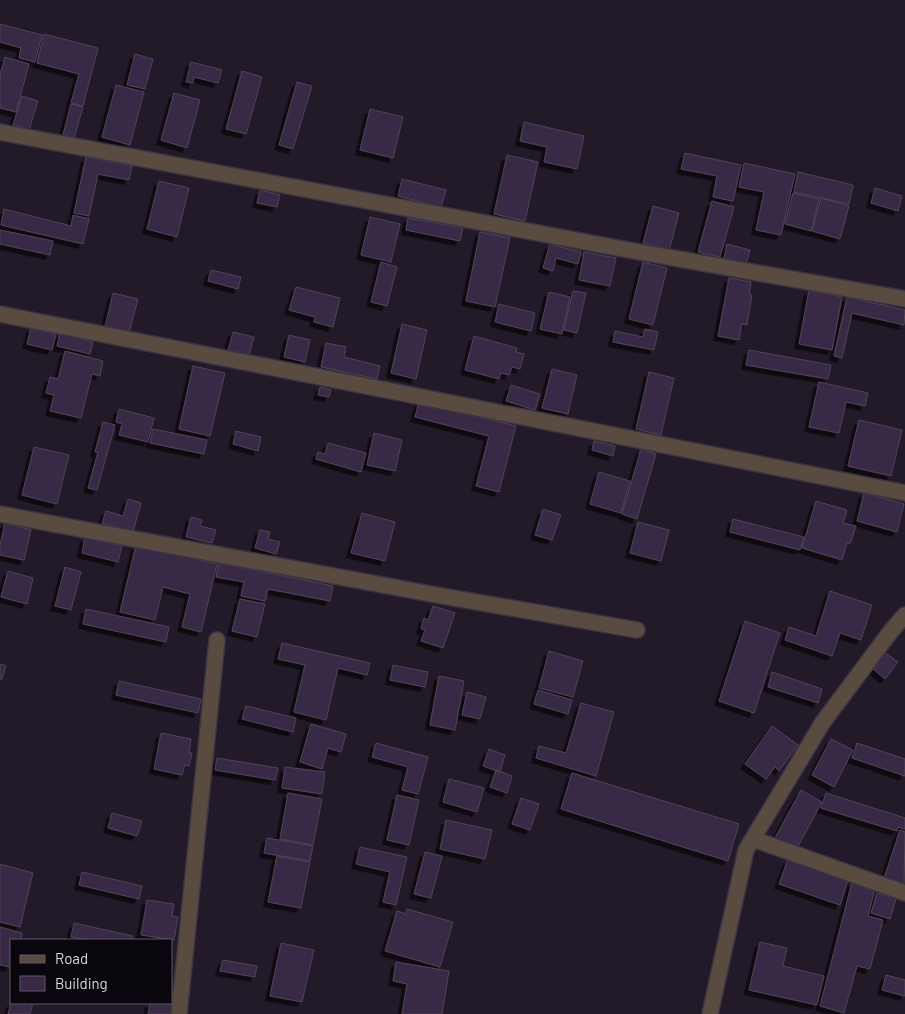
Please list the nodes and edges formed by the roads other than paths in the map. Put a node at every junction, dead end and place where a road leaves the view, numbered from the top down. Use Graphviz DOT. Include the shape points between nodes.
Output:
graph roads {
  1 [pos="0,132"];
  2 [pos="905,298"];
  3 [pos="0,314"];
  4 [pos="905,493"];
  5 [pos="0,514"];
  6 [pos="905,615"];
  7 [pos="637,630"];
  8 [pos="217,640"];
  9 [pos="753,839"];
  10 [pos="905,893"];
  11 [pos="178,1014"];
  12 [pos="710,1014"];
  1 -- 2 [label="lane" via="634,251"];
  3 -- 4 [label="lane"];
  5 -- 7 [label="lane"];
  6 -- 9 [label="lane" via="823,722"];
  8 -- 11 [label="lane"];
  9 -- 10 [label="lane"];
  9 -- 12 [label="lane" via="746,850"];
}
